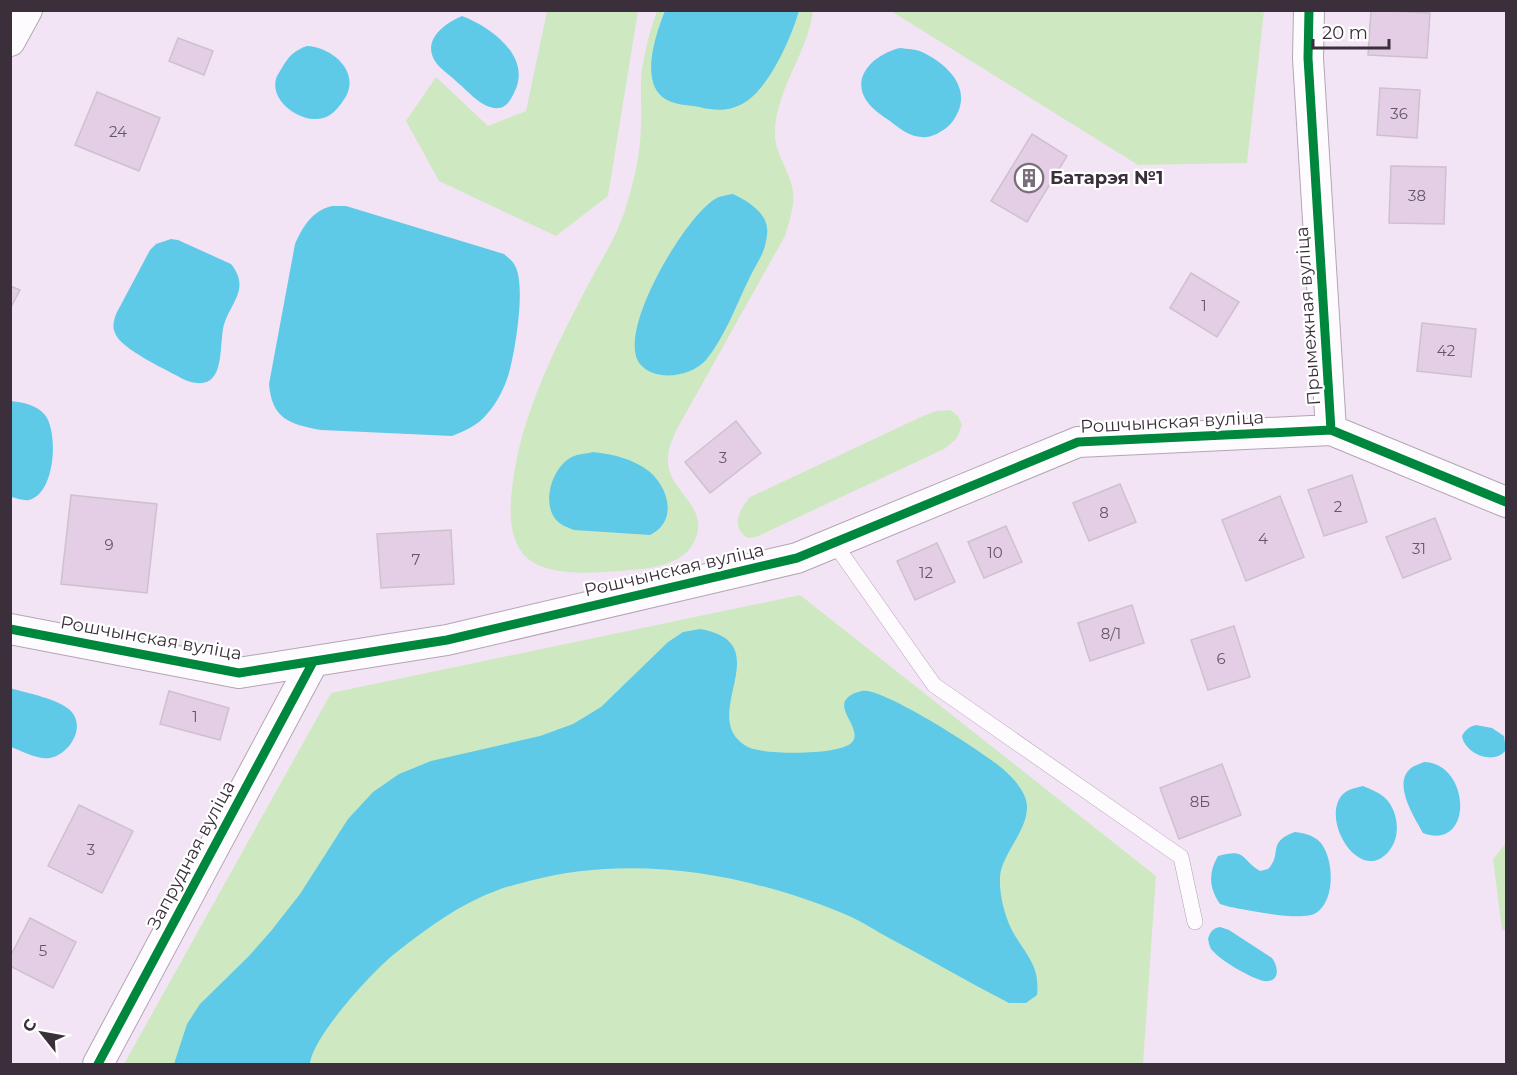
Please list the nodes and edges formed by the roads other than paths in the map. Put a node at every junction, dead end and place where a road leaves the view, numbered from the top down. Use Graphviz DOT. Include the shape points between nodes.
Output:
graph roads {
  1 [pos="27,10"];
  2 [pos="1309,10"];
  3 [pos="10,40"];
  4 [pos="1331,430"];
  5 [pos="1506,502"];
  6 [pos="834,543"];
  7 [pos="10,629"];
  8 [pos="313,662"];
  9 [pos="1195,922"];
  10 [pos="98,1065"];
  1 -- 3 [label="street"];
  2 -- 4 [label="street, Прымежная вуліца" via="1308,58"];
  4 -- 5 [label="street, Прымежная вуліца"];
  4 -- 6 [label="street, Рошчынская вуліца" via="1078,442"];
  6 -- 8 [label="street, Рошчынская вуліца" via="797,558 447,640"];
  6 -- 9 [label="lane" via="934,685 1181,856"];
  7 -- 8 [label="street, Рошчынская вуліца" via="239,674"];
  8 -- 10 [label="street, Запрудная вуліца"];
}
